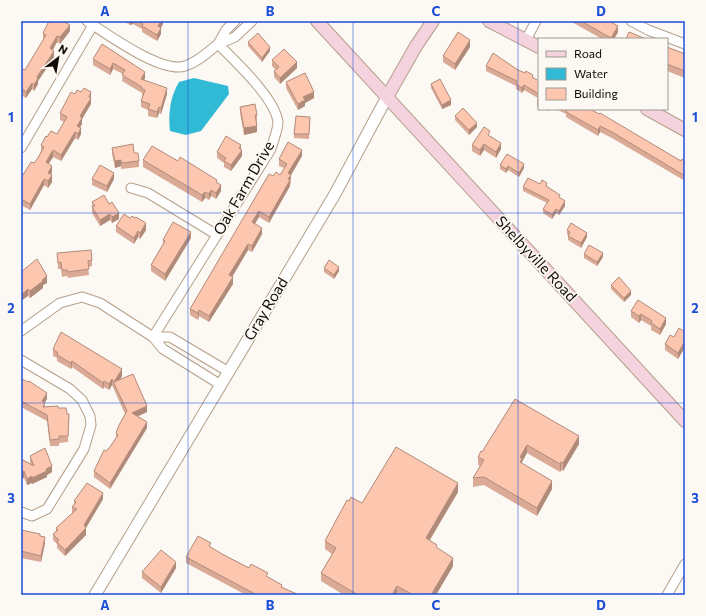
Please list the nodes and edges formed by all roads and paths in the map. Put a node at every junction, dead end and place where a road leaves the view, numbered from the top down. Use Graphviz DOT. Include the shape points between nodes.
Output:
graph roads {
  1 [pos="235,21"];
  2 [pos="252,21"];
  3 [pos="318,21"];
  4 [pos="433,21"];
  5 [pos="489,21"];
  6 [pos="536,21"];
  7 [pos="631,21"];
  8 [pos="90,23"];
  9 [pos="526,40"];
  10 [pos="218,44"];
  11 [pos="685,44"];
  12 [pos="538,47"];
  13 [pos="387,97"];
  14 [pos="649,110"];
  15 [pos="685,130"];
  16 [pos="21,148"];
  17 [pos="131,188"];
  18 [pos="217,234"];
  19 [pos="21,331"];
  20 [pos="153,337"];
  21 [pos="21,360"];
  22 [pos="229,372"];
  23 [pos="221,385"];
  24 [pos="685,420"];
  25 [pos="21,512"];
  26 [pos="685,564"];
  27 [pos="95,595"];
  28 [pos="666,595"];
  1 -- 10 [label="street"];
  2 -- 10 [label="street" via="234,37"];
  3 -- 13 [label="main road, Shelbyville Road"];
  4 -- 13 [label="main road, Gray Road"];
  5 -- 9 [label="main road"];
  6 -- 9 [label="street"];
  7 -- 11 [label="street"];
  8 -- 10 [label="street" via="154,62 168,67 184,67"];
  8 -- 16 [label="street"];
  9 -- 12 [label="main road"];
  10 -- 18 [label="street, Oak Farm Drive" via="248,74 268,100 278,122 271,149"];
  13 -- 22 [label="street, Gray Road" via="335,194"];
  13 -- 24 [label="main road, Shelbyville Road"];
  14 -- 15 [label="main road"];
  17 -- 18 [label="street" via="148,193"];
  18 -- 20 [label="street, Oak Farm Drive"];
  19 -- 20 [label="street" via="60,303 82,297 100,303"];
  20 -- 22 [label="street" via="170,337"];
  20 -- 23 [label="street" via="163,349"];
  21 -- 25 [label="street" via="70,389 82,400 90,416 91,425 84,449 47,509 32,516"];
  22 -- 23 [label="street, Gray Road"];
  23 -- 27 [label="street, Gray Road"];
  26 -- 28 [label="street"];
}
